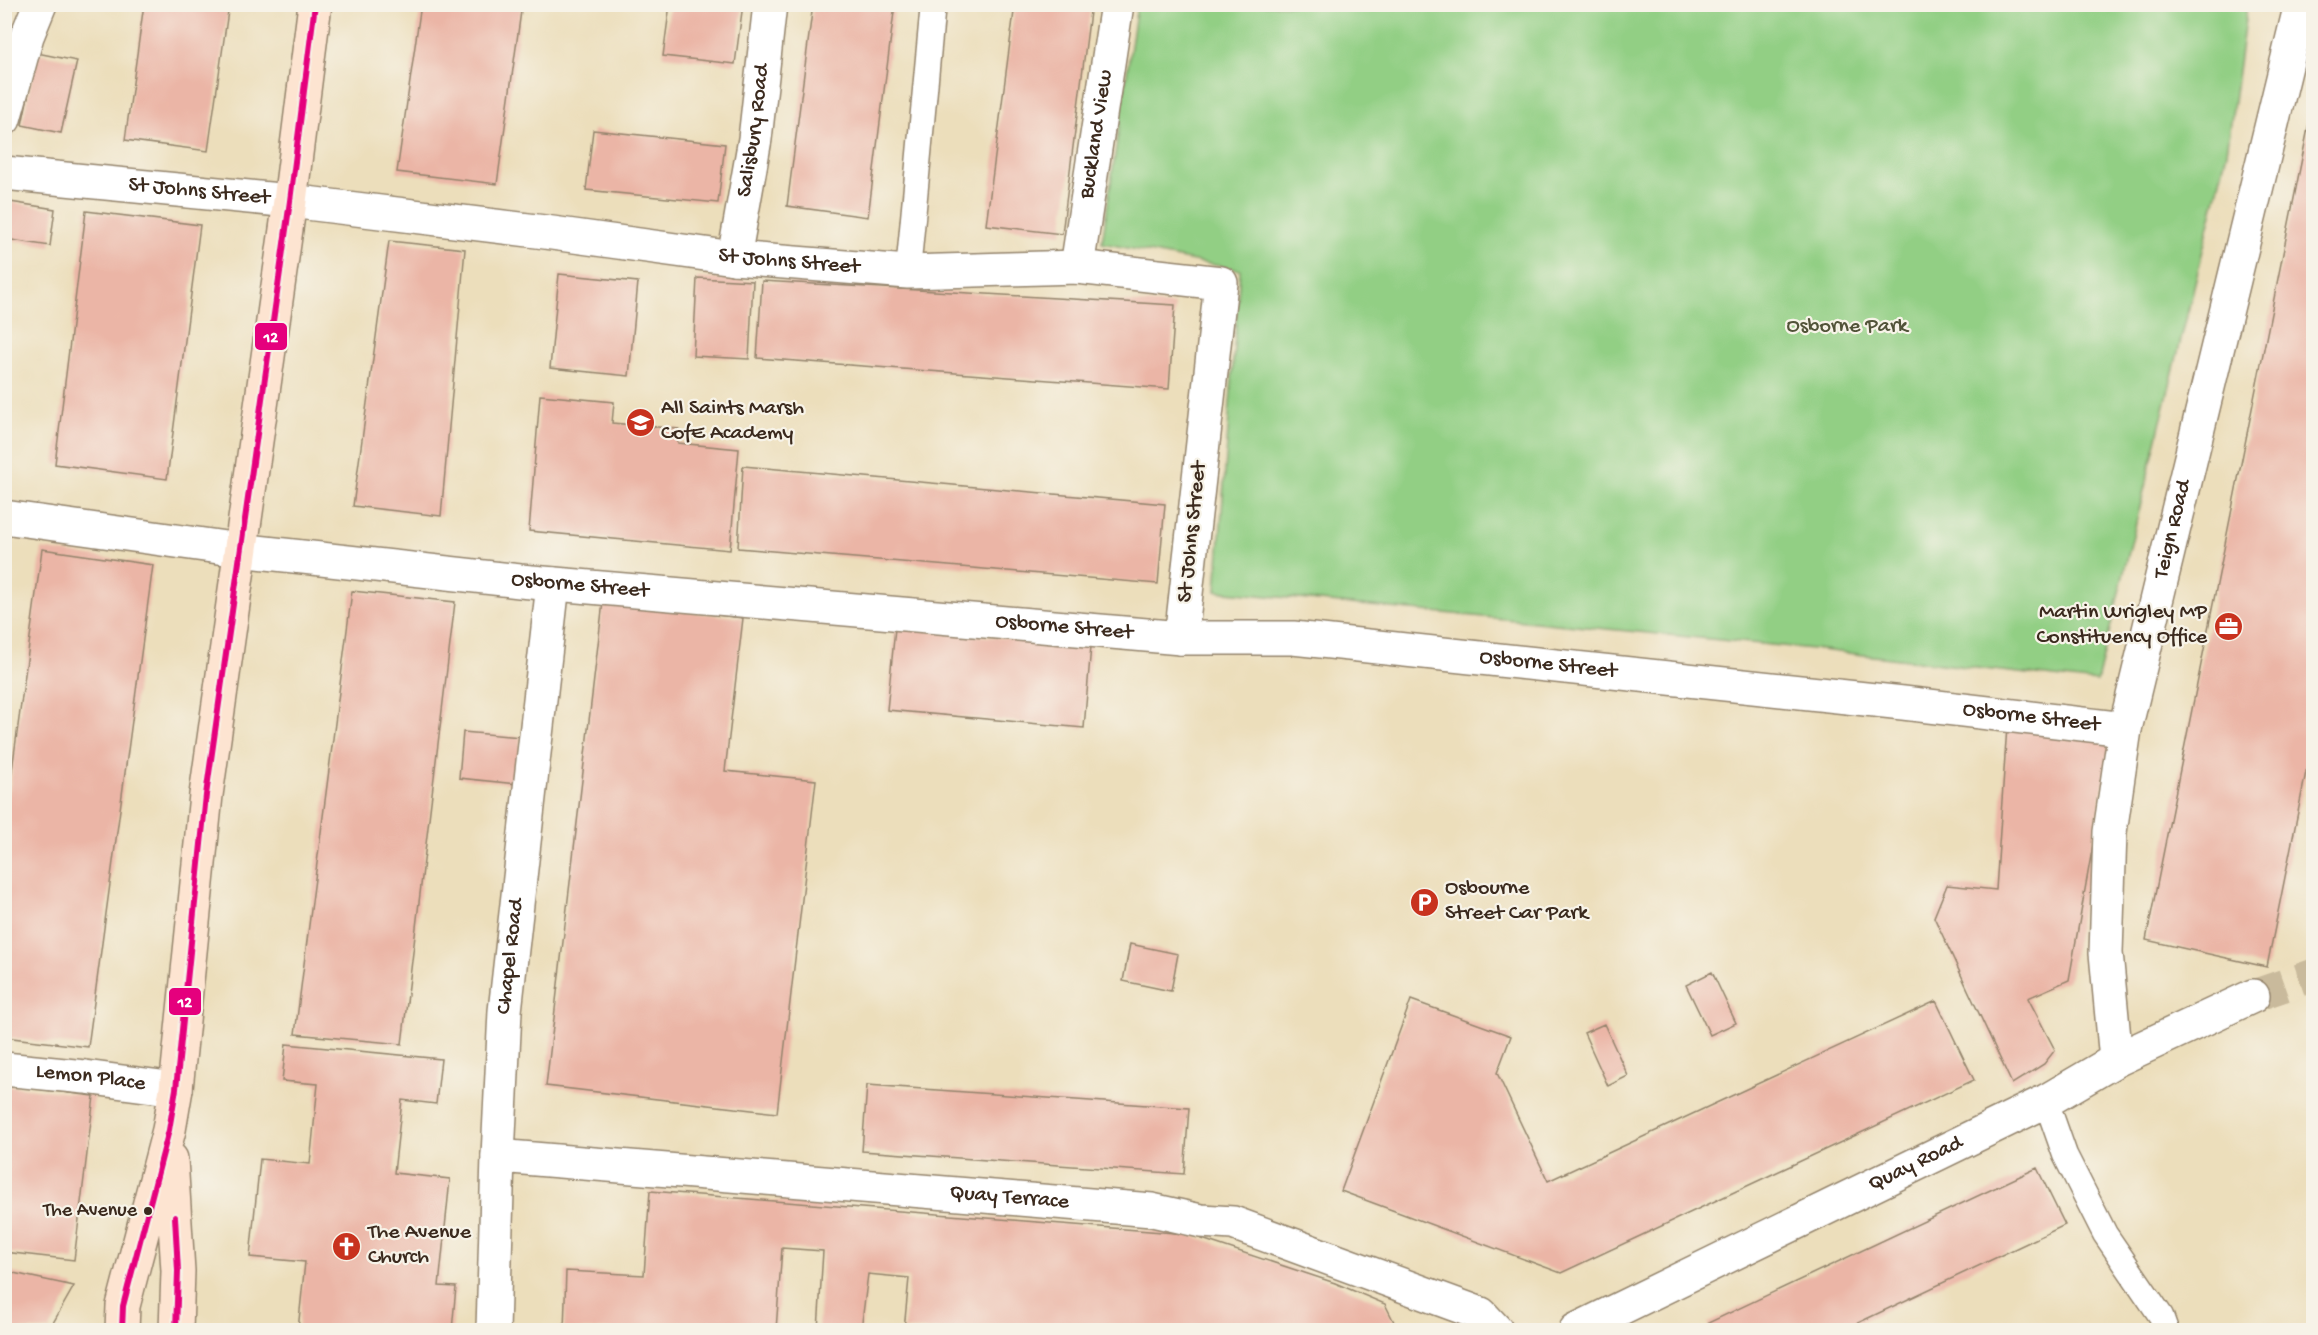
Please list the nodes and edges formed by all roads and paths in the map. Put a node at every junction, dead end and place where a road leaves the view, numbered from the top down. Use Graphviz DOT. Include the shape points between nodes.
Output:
graph roads {
  1 [pos="40,4"];
  2 [pos="315,4"];
  3 [pos="770,4"];
  4 [pos="933,4"];
  5 [pos="1117,4"];
  6 [pos="2301,4"];
  7 [pos="4,119"];
  8 [pos="4,173"];
  9 [pos="290,201"];
  10 [pos="734,258"];
  11 [pos="1077,267"];
  12 [pos="908,272"];
  13 [pos="4,517"];
  14 [pos="240,550"];
  15 [pos="553,584"];
  16 [pos="1181,638"];
  17 [pos="2125,729"];
  18 [pos="2253,996"];
  19 [pos="2116,1060"];
  20 [pos="4,1070"];
  21 [pos="176,1089"];
  22 [pos="2046,1101"];
  23 [pos="170,1130"];
  24 [pos="498,1156"];
  25 [pos="122,1330"];
  26 [pos="176,1330"];
  27 [pos="493,1330"];
  28 [pos="1496,1330"];
  29 [pos="1576,1330"];
  30 [pos="2166,1330"];
  1 -- 7 [label="street"];
  2 -- 9 [label="main road"];
  3 -- 10 [label="street, Salisbury Road" via="755,139"];
  4 -- 12 [label="lane"];
  5 -- 11 [label="street, Buckland View"];
  6 -- 17 [label="street, Teign Road"];
  8 -- 9 [label="street, St Johns Street"];
  9 -- 10 [label="street, St Johns Street"];
  9 -- 14 [label="main road"];
  10 -- 12 [label="street, St Johns Street"];
  11 -- 12 [label="street, St Johns Street"];
  11 -- 16 [label="street, St Johns Street" via="1221,283"];
  13 -- 14 [label="street, Osborne Street"];
  14 -- 15 [label="street, Osborne Street"];
  14 -- 21 [label="main road" via="206,795"];
  15 -- 16 [label="street, Osborne Street"];
  15 -- 24 [label="street, Chapel Road" via="505,1011"];
  16 -- 17 [label="street, Osborne Street" via="1293,638"];
  17 -- 19 [label="street, Teign Road" via="2110,832 2106,953"];
  18 -- 19 [label="street, Quay Road"];
  19 -- 22 [label="street, Quay Road"];
  20 -- 21 [label="street, Lemon Place"];
  21 -- 23 [label="main road"];
  22 -- 29 [label="street, Quay Road"];
  22 -- 30 [label="lane" via="2065,1155 2105,1234 2161,1316"];
  23 -- 25 [label="main road" via="123,1306"];
  23 -- 26 [label="main road" via="178,1271"];
  24 -- 27 [label="street, Chapel Road"];
  24 -- 28 [label="street, Quay Terrace" via="1152,1210 1201,1221 1233,1223 1480,1314"];
}
